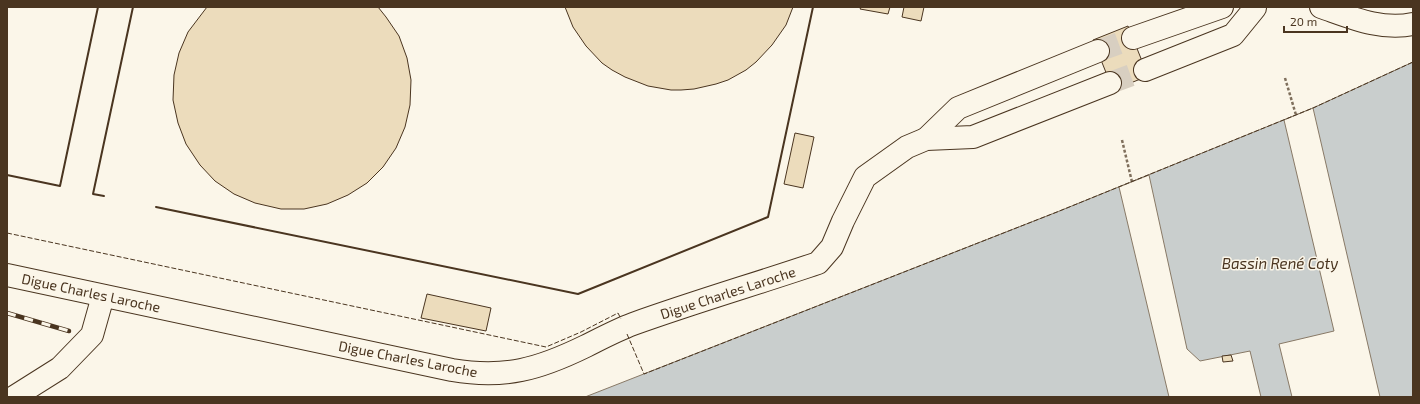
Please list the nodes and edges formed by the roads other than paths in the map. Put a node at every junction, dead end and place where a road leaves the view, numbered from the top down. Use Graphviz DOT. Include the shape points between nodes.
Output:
graph roads {
  1 [pos="1223,7"];
  2 [pos="1321,7"];
  3 [pos="1256,8"];
  4 [pos="1413,24"];
  5 [pos="1133,38"];
  6 [pos="1098,51"];
  7 [pos="1145,70"];
  8 [pos="1110,83"];
  9 [pos="926,139"];
  10 [pos="7,275"];
  11 [pos="103,296"];
  12 [pos="14,397"];
  1 -- 3 [label="lane"];
  1 -- 5 [label="lane"];
  2 -- 4 [label="lane" via="1370,23 1397,26"];
  3 -- 7 [label="lane" via="1233,35"];
  6 -- 9 [label="lane" via="958,108"];
  8 -- 9 [label="lane" via="973,137"];
  9 -- 11 [label="lane, Digue Charles Laroche" via="907,147 865,177 832,246 818,263 624,327 548,363 529,369 487,374 452,370"];
  10 -- 11 [label="lane, Digue Charles Laroche"];
  11 -- 12 [label="lane" via="92,335 60,368"];
}
